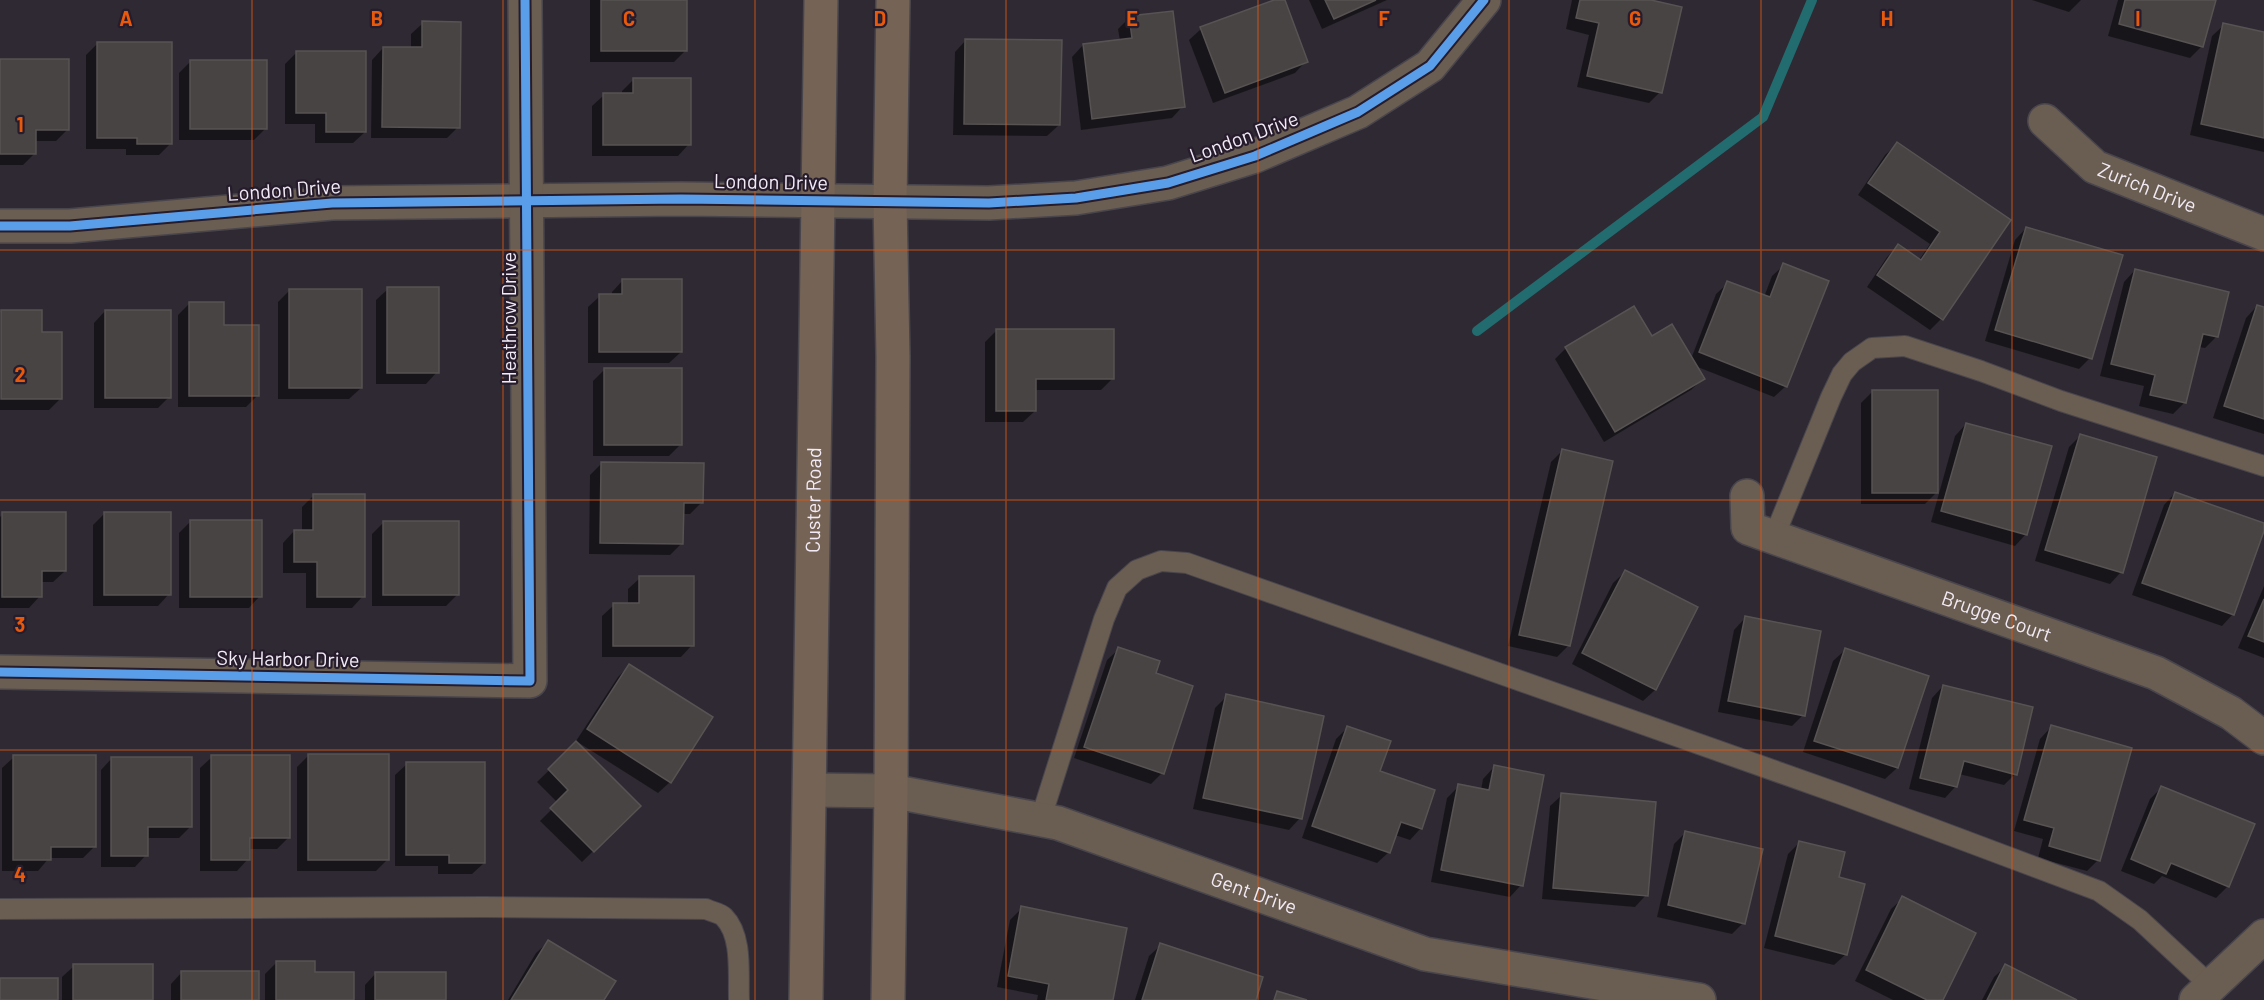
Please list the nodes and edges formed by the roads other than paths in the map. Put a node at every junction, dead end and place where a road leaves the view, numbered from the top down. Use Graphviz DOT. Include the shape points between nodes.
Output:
graph roads {
  1 [pos="525,0"];
  2 [pos="821,0"];
  3 [pos="892,0"];
  4 [pos="1484,0"];
  5 [pos="2045,121"];
  6 [pos="526,200"];
  7 [pos="818,201"];
  8 [pos="890,201"];
  9 [pos="0,226"];
  10 [pos="2264,234"];
  11 [pos="2264,466"];
  12 [pos="1747,496"];
  13 [pos="1774,537"];
  14 [pos="530,636"];
  15 [pos="0,672"];
  16 [pos="2264,738"];
  17 [pos="810,790"];
  18 [pos="891,791"];
  19 [pos="1040,820"];
  20 [pos="0,909"];
  21 [pos="2264,936"];
  22 [pos="2204,993"];
  23 [pos="739,1000"];
  24 [pos="806,1000"];
  25 [pos="888,1000"];
  26 [pos="1699,1000"];
  1 -- 6 [label="street, Heathrow Drive"];
  2 -- 7 [label="main road, Custer Road"];
  3 -- 8 [label="main road"];
  4 -- 8 [label="street, London Drive" via="1430,66 1358,112 1255,156 1168,183 1076,198 989,203"];
  5 -- 10 [label="street, Zurich Drive" via="2095,166"];
  6 -- 7 [label="street, London Drive"];
  6 -- 9 [label="street, London Drive" via="332,203 70,226"];
  6 -- 14 [label="street, Heathrow Drive"];
  7 -- 8 [label="street, London Drive"];
  7 -- 17 [label="main road, Custer Road"];
  8 -- 18 [label="main road"];
  11 -- 13 [label="lane" via="1905,346 1872,348 1842,374"];
  12 -- 13 [label="street, Brugge Court" via="1748,528"];
  13 -- 16 [label="street, Brugge Court" via="2156,673 2231,713"];
  14 -- 15 [label="street, Sky Harbor Drive" via="530,681"];
  17 -- 18 [label="street, Gent Drive"];
  17 -- 24 [label="main road, Custer Road"];
  18 -- 19 [label="street, Gent Drive"];
  18 -- 25 [label="main road"];
  19 -- 22 [label="lane" via="1104,619 1118,588 1137,570 1161,561 1187,563 1843,795 2099,891 2140,920"];
  19 -- 26 [label="street, Gent Drive" via="1058,823 1425,954"];
  20 -- 23 [label="lane" via="706,909 723,916 733,933"];
  21 -- 22 [label="street"];
}
